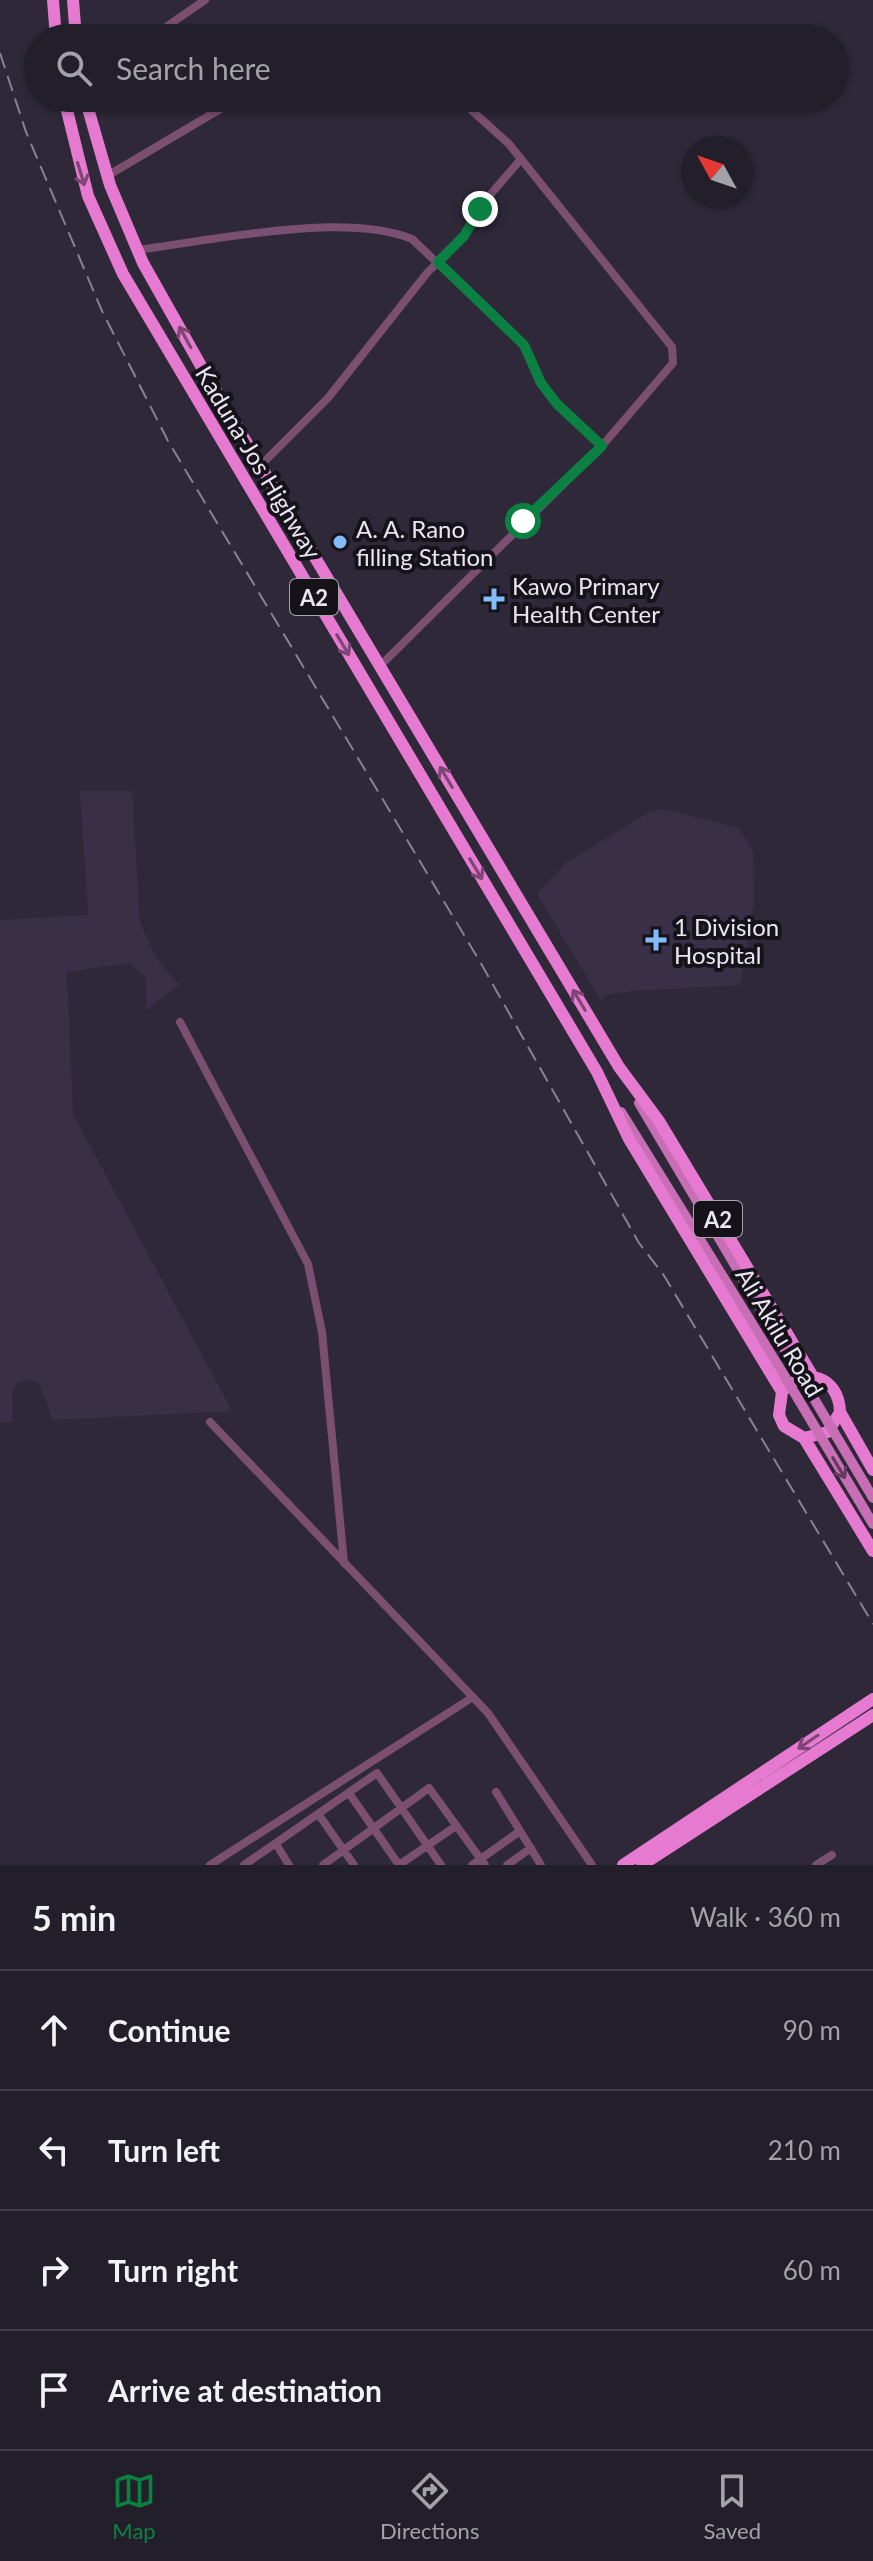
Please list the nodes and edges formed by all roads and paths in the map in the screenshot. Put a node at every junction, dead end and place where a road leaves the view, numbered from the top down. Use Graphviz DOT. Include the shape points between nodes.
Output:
graph roads {
  1 [pos="53,0"];
  2 [pos="73,0"];
  3 [pos="205,0"];
  4 [pos="55,24"];
  5 [pos="75,24"];
  6 [pos="170,24"];
  7 [pos="67,112"];
  8 [pos="89,112"];
  9 [pos="215,112"];
  10 [pos="472,112"];
  11 [pos="521,159"];
  12 [pos="107,176"];
  13 [pos="136,250"];
  14 [pos="438,262"];
  15 [pos="602,446"];
  16 [pos="260,466"];
  17 [pos="380,666"];
  18 [pos="180,1022"];
  19 [pos="617,1064"];
  20 [pos="599,1076"];
  21 [pos="812,1375"];
  22 [pos="782,1392"];
  23 [pos="840,1412"];
  24 [pos="210,1422"];
  25 [pos="804,1438"];
  26 [pos="873,1470"];
  27 [pos="873,1498"];
  28 [pos="873,1524"];
  29 [pos="873,1551"];
  30 [pos="344,1564"];
  31 [pos="473,1697"];
  32 [pos="873,1699"];
  33 [pos="873,1715"];
  34 [pos="496,1792"];
  35 [pos="349,1793"];
  36 [pos="402,1808"];
  37 [pos="319,1815"];
  38 [pos="456,1826"];
  39 [pos="374,1829"];
  40 [pos="520,1831"];
  41 [pos="276,1844"];
  42 [pos="427,1845"];
  43 [pos="531,1848"];
  44 [pos="343,1850"];
  45 [pos="832,1855"];
  46 [pos="519,1857"];
  47 [pos="483,1862"];
  48 [pos="210,1865"];
  49 [pos="244,1865"];
  50 [pos="289,1865"];
  51 [pos="323,1865"];
  52 [pos="354,1865"];
  53 [pos="399,1865"];
  54 [pos="441,1865"];
  55 [pos="472,1865"];
  56 [pos="507,1865"];
  57 [pos="525,1865"];
  58 [pos="541,1865"];
  59 [pos="592,1865"];
  60 [pos="623,1865"];
  61 [pos="642,1865"];
  62 [pos="816,1865"];
  1 -- 4 [label="highway"];
  2 -- 5 [label="highway"];
  3 -- 6 [label="street"];
  7 -- 20 [label="highway, Kaduna-Jos Highway / A2, one-way" via="88,196 123,274"];
  8 -- 12 [label="highway, Kaduna-Jos Highway / A2"];
  9 -- 12 [label="street"];
  10 -- 11 [label="street"];
  11 -- 14 [label="street"];
  11 -- 15 [label="street" via="675,357"];
  12 -- 13 [label="highway, Kaduna-Jos Highway / A2"];
  13 -- 14 [label="street" via="297,230 376,229 412,239"];
  16 -- 13 [label="highway, Kaduna-Jos Highway / A2, one-way"];
  14 -- 15 [label="street" via="524,345 549,394"];
  14 -- 16 [label="street" via="328,398"];
  15 -- 17 [label="street"];
  16 -- 17 [label="highway, Kaduna-Jos Highway / A2"];
  19 -- 17 [label="highway, Kaduna-Jos Highway / A2, one-way"];
  18 -- 30 [label="street" via="308,1264 322,1332"];
  19 -- 20 [label="highway"];
  19 -- 21 [label="highway, A2" via="659,1121"];
  19 -- 27 [label="main road, Ali Akilu Road, bridge"];
  20 -- 22 [label="highway, A2" via="629,1139"];
  20 -- 28 [label="main road, Ali Akilu Road, one-way, bridge"];
  21 -- 22 [label="highway" via="800,1377"];
  21 -- 23 [label="highway, A2" via="835,1389"];
  22 -- 25 [label="highway, A2" via="778,1403 784,1426"];
  23 -- 25 [label="highway" via="828,1432"];
  23 -- 26 [label="highway, A2"];
  24 -- 30 [label="street"];
  25 -- 29 [label="highway, A2"];
  30 -- 31 [label="street"];
  31 -- 48 [label="street"];
  31 -- 59 [label="street"];
  32 -- 60 [label="highway, one-way"];
  33 -- 61 [label="highway"];
  34 -- 40 [label="street"];
  35 -- 36 [label="street" via="377,1773"];
  35 -- 37 [label="street"];
  35 -- 39 [label="street"];
  36 -- 38 [label="street" via="429,1788"];
  36 -- 39 [label="street"];
  36 -- 42 [label="street"];
  37 -- 41 [label="street"];
  37 -- 44 [label="street"];
  38 -- 42 [label="street"];
  38 -- 47 [label="street"];
  39 -- 44 [label="street"];
  39 -- 53 [label="street"];
  40 -- 43 [label="street"];
  40 -- 47 [label="street"];
  41 -- 49 [label="street"];
  41 -- 50 [label="street"];
  42 -- 53 [label="street"];
  42 -- 54 [label="street"];
  43 -- 46 [label="street"];
  43 -- 58 [label="street"];
  44 -- 51 [label="street"];
  44 -- 52 [label="street"];
  45 -- 62 [label="street"];
  46 -- 56 [label="street"];
  46 -- 57 [label="street"];
  47 -- 55 [label="street"];
}
